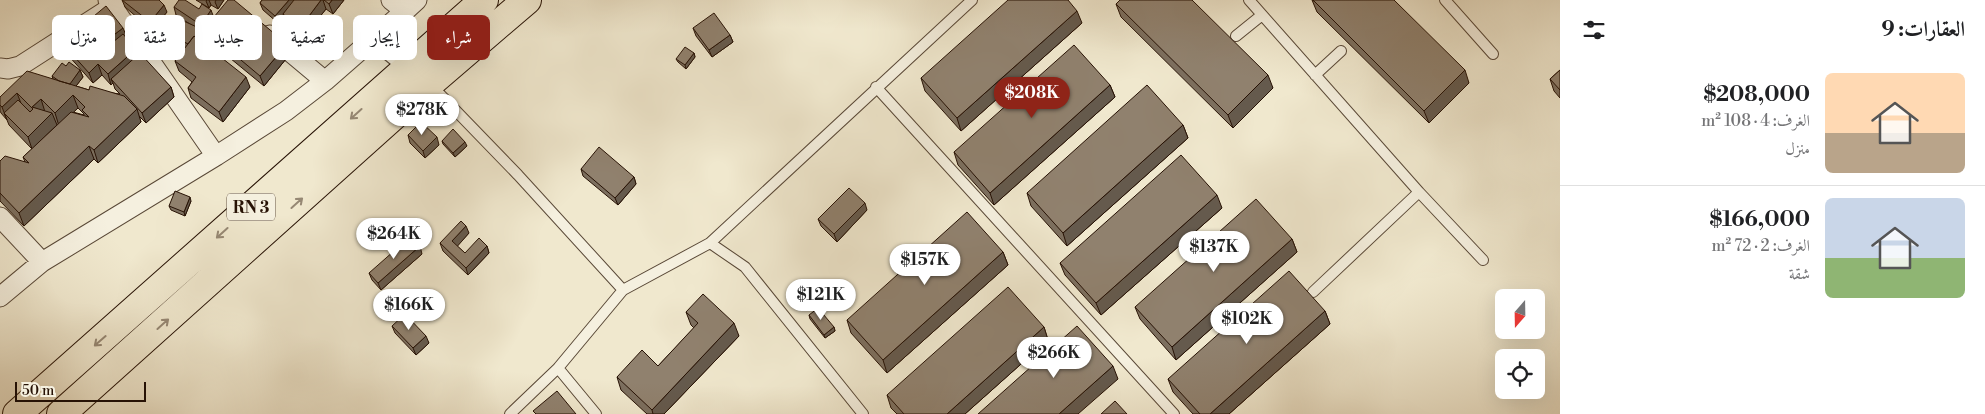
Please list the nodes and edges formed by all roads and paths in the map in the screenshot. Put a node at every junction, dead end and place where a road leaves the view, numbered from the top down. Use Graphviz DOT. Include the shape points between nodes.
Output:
graph roads {
  1 [pos="484,0"];
  2 [pos="527,0"];
  3 [pos="972,0"];
  4 [pos="1249,0"];
  5 [pos="1445,0"];
  6 [pos="113,2"];
  7 [pos="404,4"];
  8 [pos="1262,14"];
  9 [pos="394,15"];
  10 [pos="262,28"];
  11 [pos="1236,36"];
  12 [pos="1341,51"];
  13 [pos="1493,54"];
  14 [pos="353,56"];
  15 [pos="401,60"];
  16 [pos="0,68"];
  17 [pos="419,75"];
  18 [pos="1315,75"];
  19 [pos="325,81"];
  20 [pos="876,87"];
  21 [pos="216,156"];
  22 [pos="1419,192"];
  23 [pos="0,217"];
  24 [pos="710,243"];
  25 [pos="1483,260"];
  26 [pos="42,262"];
  27 [pos="623,290"];
  28 [pos="1313,292"];
  29 [pos="0,297"];
  30 [pos="558,368"];
  31 [pos="17,414"];
  32 [pos="62,414"];
  33 [pos="510,414"];
  34 [pos="596,414"];
  35 [pos="863,414"];
  36 [pos="1174,414"];
  1 -- 17 [label="highway, RN 3"];
  2 -- 17 [label="highway, RN 3"];
  3 -- 20 [label="lane"];
  4 -- 8 [label="lane"];
  5 -- 13 [label="lane"];
  6 -- 16 [label="street" via="20,66 8,70"];
  6 -- 21 [label="street"];
  7 -- 9 [label="street"];
  8 -- 11 [label="lane"];
  8 -- 18 [label="lane"];
  10 -- 19 [label="street"];
  12 -- 18 [label="lane"];
  14 -- 19 [label="street"];
  15 -- 17 [label="street"];
  17 -- 27 [label="lane" via="518,175"];
  17 -- 31 [label="highway, RN 3, one-way"];
  32 -- 17 [label="highway, RN 3, one-way"];
  18 -- 22 [label="lane"];
  19 -- 21 [label="street" via="286,111"];
  20 -- 24 [label="lane"];
  20 -- 36 [label="lane"];
  21 -- 26 [label="street"];
  22 -- 25 [label="lane"];
  22 -- 28 [label="lane"];
  23 -- 26 [label="street"];
  24 -- 27 [label="lane"];
  24 -- 35 [label="lane" via="745,267"];
  26 -- 29 [label="street"];
  27 -- 30 [label="lane"];
  30 -- 33 [label="lane"];
  30 -- 34 [label="lane"];
}
